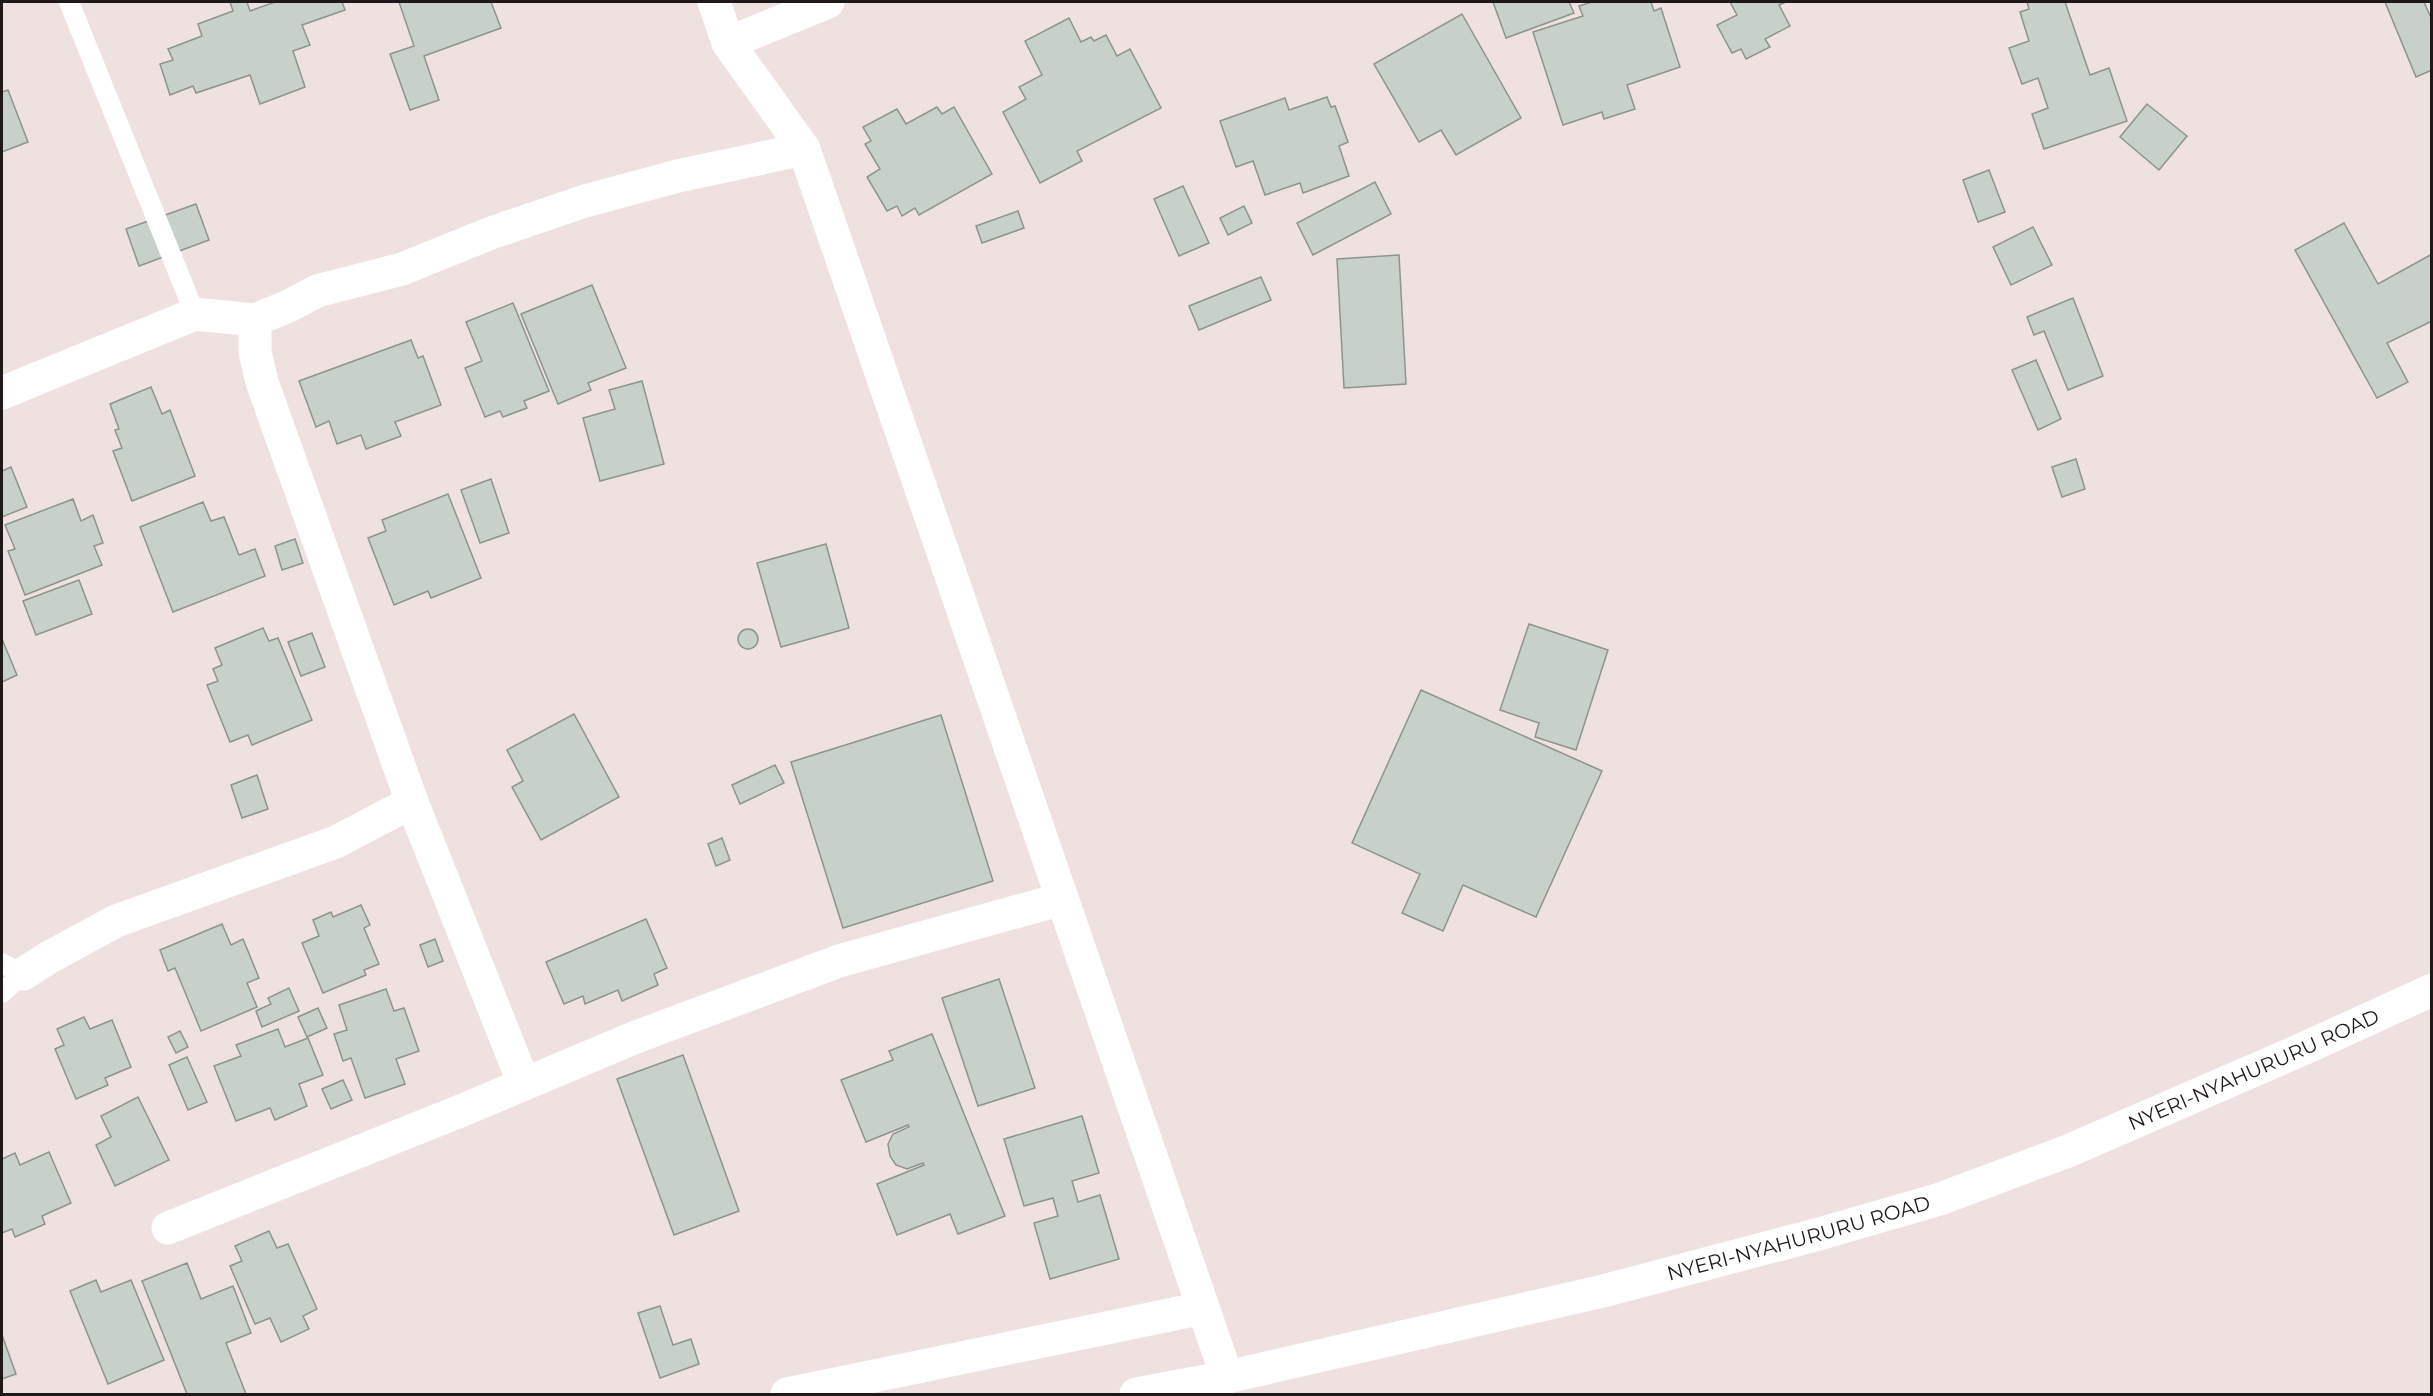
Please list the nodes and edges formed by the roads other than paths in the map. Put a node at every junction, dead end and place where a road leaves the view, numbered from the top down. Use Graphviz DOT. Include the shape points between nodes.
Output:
graph roads {
  1 [pos="69,2"];
  2 [pos="714,2"];
  3 [pos="828,2"];
  4 [pos="728,43"];
  5 [pos="804,149"];
  6 [pos="195,314"];
  7 [pos="255,320"];
  8 [pos="2,393"];
  9 [pos="412,802"];
  10 [pos="1062,899"];
  11 [pos="9,977"];
  12 [pos="2432,990"];
  13 [pos="524,1084"];
  14 [pos="168,1228"];
  15 [pos="1203,1308"];
  16 [pos="1227,1377"];
  17 [pos="787,1395"];
  18 [pos="1136,1395"];
  1 -- 6 [label="lane"];
  2 -- 4 [label="street"];
  3 -- 4 [label="street"];
  4 -- 5 [label="street"];
  5 -- 7 [label="street" via="585,201 402,268 317,291"];
  5 -- 10 [label="street"];
  6 -- 7 [label="street"];
  6 -- 8 [label="street"];
  7 -- 9 [label="street" via="255,351 262,382"];
  9 -- 11 [label="street" via="336,842 116,921"];
  9 -- 13 [label="street"];
  10 -- 13 [label="street" via="839,961 636,1037"];
  10 -- 15 [label="street"];
  12 -- 16 [label="street, NYERI-NYAHURURU ROAD" via="2068,1151 1940,1199 1603,1291"];
  13 -- 14 [label="street"];
  15 -- 16 [label="street"];
  15 -- 17 [label="street"];
  16 -- 18 [label="street, NYERI-NYAHURURU ROAD"];
}
